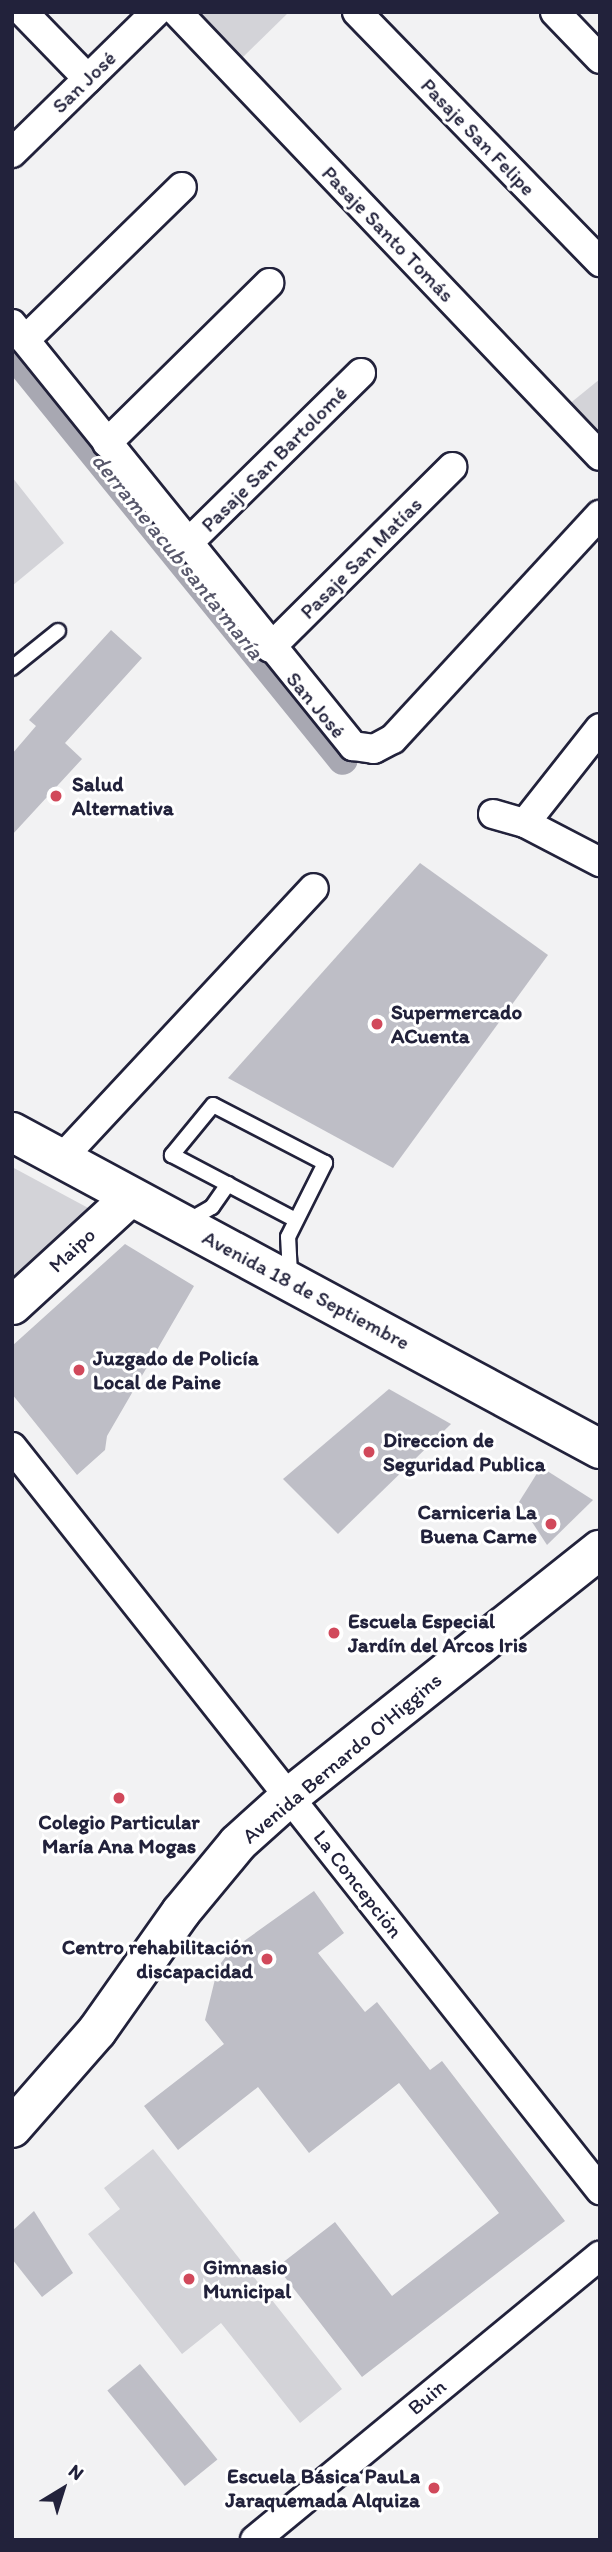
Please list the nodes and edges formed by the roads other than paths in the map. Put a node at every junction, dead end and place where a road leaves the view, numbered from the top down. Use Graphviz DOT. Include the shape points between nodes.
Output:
graph roads {
  1 [pos="23,12"];
  2 [pos="156,12"];
  3 [pos="177,12"];
  4 [pos="357,12"];
  5 [pos="555,12"];
  6 [pos="600,59"];
  7 [pos="88,79"];
  8 [pos="12,153"];
  9 [pos="182,187"];
  10 [pos="600,262"];
  11 [pos="269,284"];
  12 [pos="19,332"];
  13 [pos="361,373"];
  14 [pos="107,443"];
  15 [pos="600,456"];
  16 [pos="452,467"];
  17 [pos="600,515"];
  18 [pos="187,544"];
  19 [pos="58,631"];
  20 [pos="270,648"];
  21 [pos="12,668"];
  22 [pos="600,728"];
  23 [pos="493,814"];
  24 [pos="525,823"];
  25 [pos="600,862"];
  26 [pos="314,888"];
  27 [pos="12,1132"];
  28 [pos="62,1158"];
  29 [pos="228,1184"];
  30 [pos="131,1196"];
  31 [pos="296,1220"];
  32 [pos="182,1223"];
  33 [pos="292,1282"];
  34 [pos="12,1306"];
  35 [pos="12,1447"];
  36 [pos="600,1449"];
  37 [pos="600,1550"];
  38 [pos="289,1797"];
  39 [pos="12,2128"];
  40 [pos="600,2190"];
  41 [pos="600,2256"];
  42 [pos="255,2540"];
  1 -- 7 [label="street"];
  2 -- 7 [label="street, San José"];
  3 -- 15 [label="street, Pasaje Santo Tomás"];
  4 -- 10 [label="street, Pasaje San Felipe"];
  5 -- 6 [label="street"];
  7 -- 8 [label="street, San José"];
  9 -- 12 [label="street"];
  11 -- 14 [label="street"];
  12 -- 14 [label="street, San José"];
  13 -- 18 [label="street, Pasaje San Bartolomé"];
  14 -- 18 [label="street, San José"];
  16 -- 20 [label="street, Pasaje San Matías"];
  17 -- 20 [label="street, San José" via="385,745 364,749 343,740"];
  18 -- 20 [label="street, San José"];
  19 -- 21 [label="lane"];
  22 -- 24 [label="street"];
  23 -- 24 [label="street"];
  24 -- 25 [label="street"];
  26 -- 28 [label="street"];
  27 -- 28 [label="main road, Avenida 18 de Septiembre"];
  28 -- 30 [label="main road, Avenida 18 de Septiembre"];
  29 -- 31 [label="lane"];
  29 -- 31 [label="lane" via="172,1155 213,1105 325,1163"];
  29 -- 32 [label="lane" via="212,1207"];
  30 -- 32 [label="main road, Avenida 18 de Septiembre"];
  30 -- 34 [label="street, Maipo"];
  31 -- 33 [label="lane" via="287,1248"];
  32 -- 33 [label="main road, Avenida 18 de Septiembre"];
  33 -- 36 [label="main road, Avenida 18 de Septiembre"];
  35 -- 38 [label="street, La Concepción"];
  37 -- 38 [label="main road, Avenida Bernardo O'Higgins"];
  38 -- 39 [label="main road, Avenida Bernardo O'Higgins" via="215,1869 97,2031"];
  38 -- 40 [label="street, La Concepción"];
  41 -- 42 [label="street, Buin"];
}
